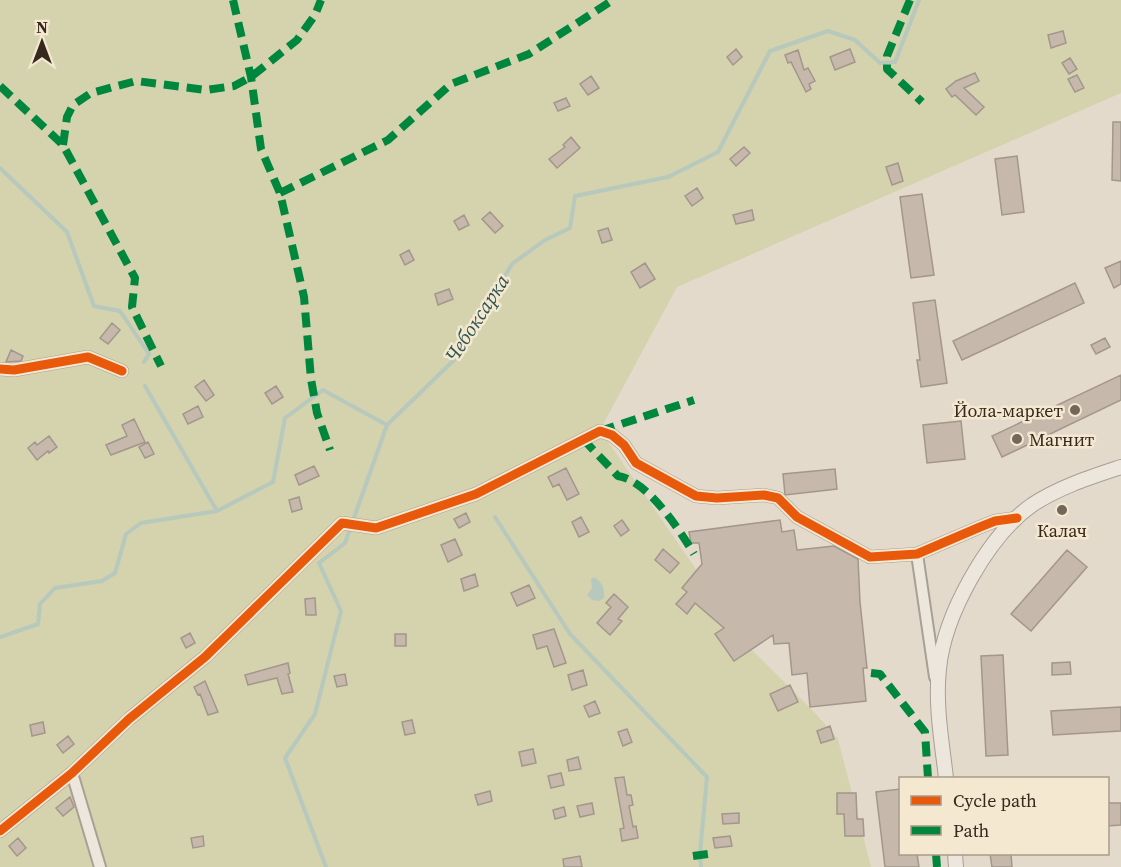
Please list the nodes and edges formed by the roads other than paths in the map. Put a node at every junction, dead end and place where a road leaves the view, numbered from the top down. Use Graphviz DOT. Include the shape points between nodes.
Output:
graph roads {
  1 [pos="0,369"];
  2 [pos="122,371"];
  3 [pos="1121,467"];
  4 [pos="1017,518"];
  5 [pos="917,554"];
  6 [pos="938,695"];
  7 [pos="72,773"];
  8 [pos="946,777"];
  9 [pos="0,831"];
  10 [pos="100,867"];
  1 -- 2 [label="street" via="88,357"];
  3 -- 4 [label="street" via="1080,481"];
  4 -- 5 [label="street" via="995,521"];
  4 -- 6 [label="street" via="997,540 957,603 942,648"];
  5 -- 6 [label="street"];
  5 -- 7 [label="street" via="870,557 797,517 778,498 696,496 636,463 624,445 600,430 476,494 376,528 342,523 205,657 129,719"];
  6 -- 8 [label="street"];
  7 -- 9 [label="street"];
  7 -- 10 [label="street"];
}
